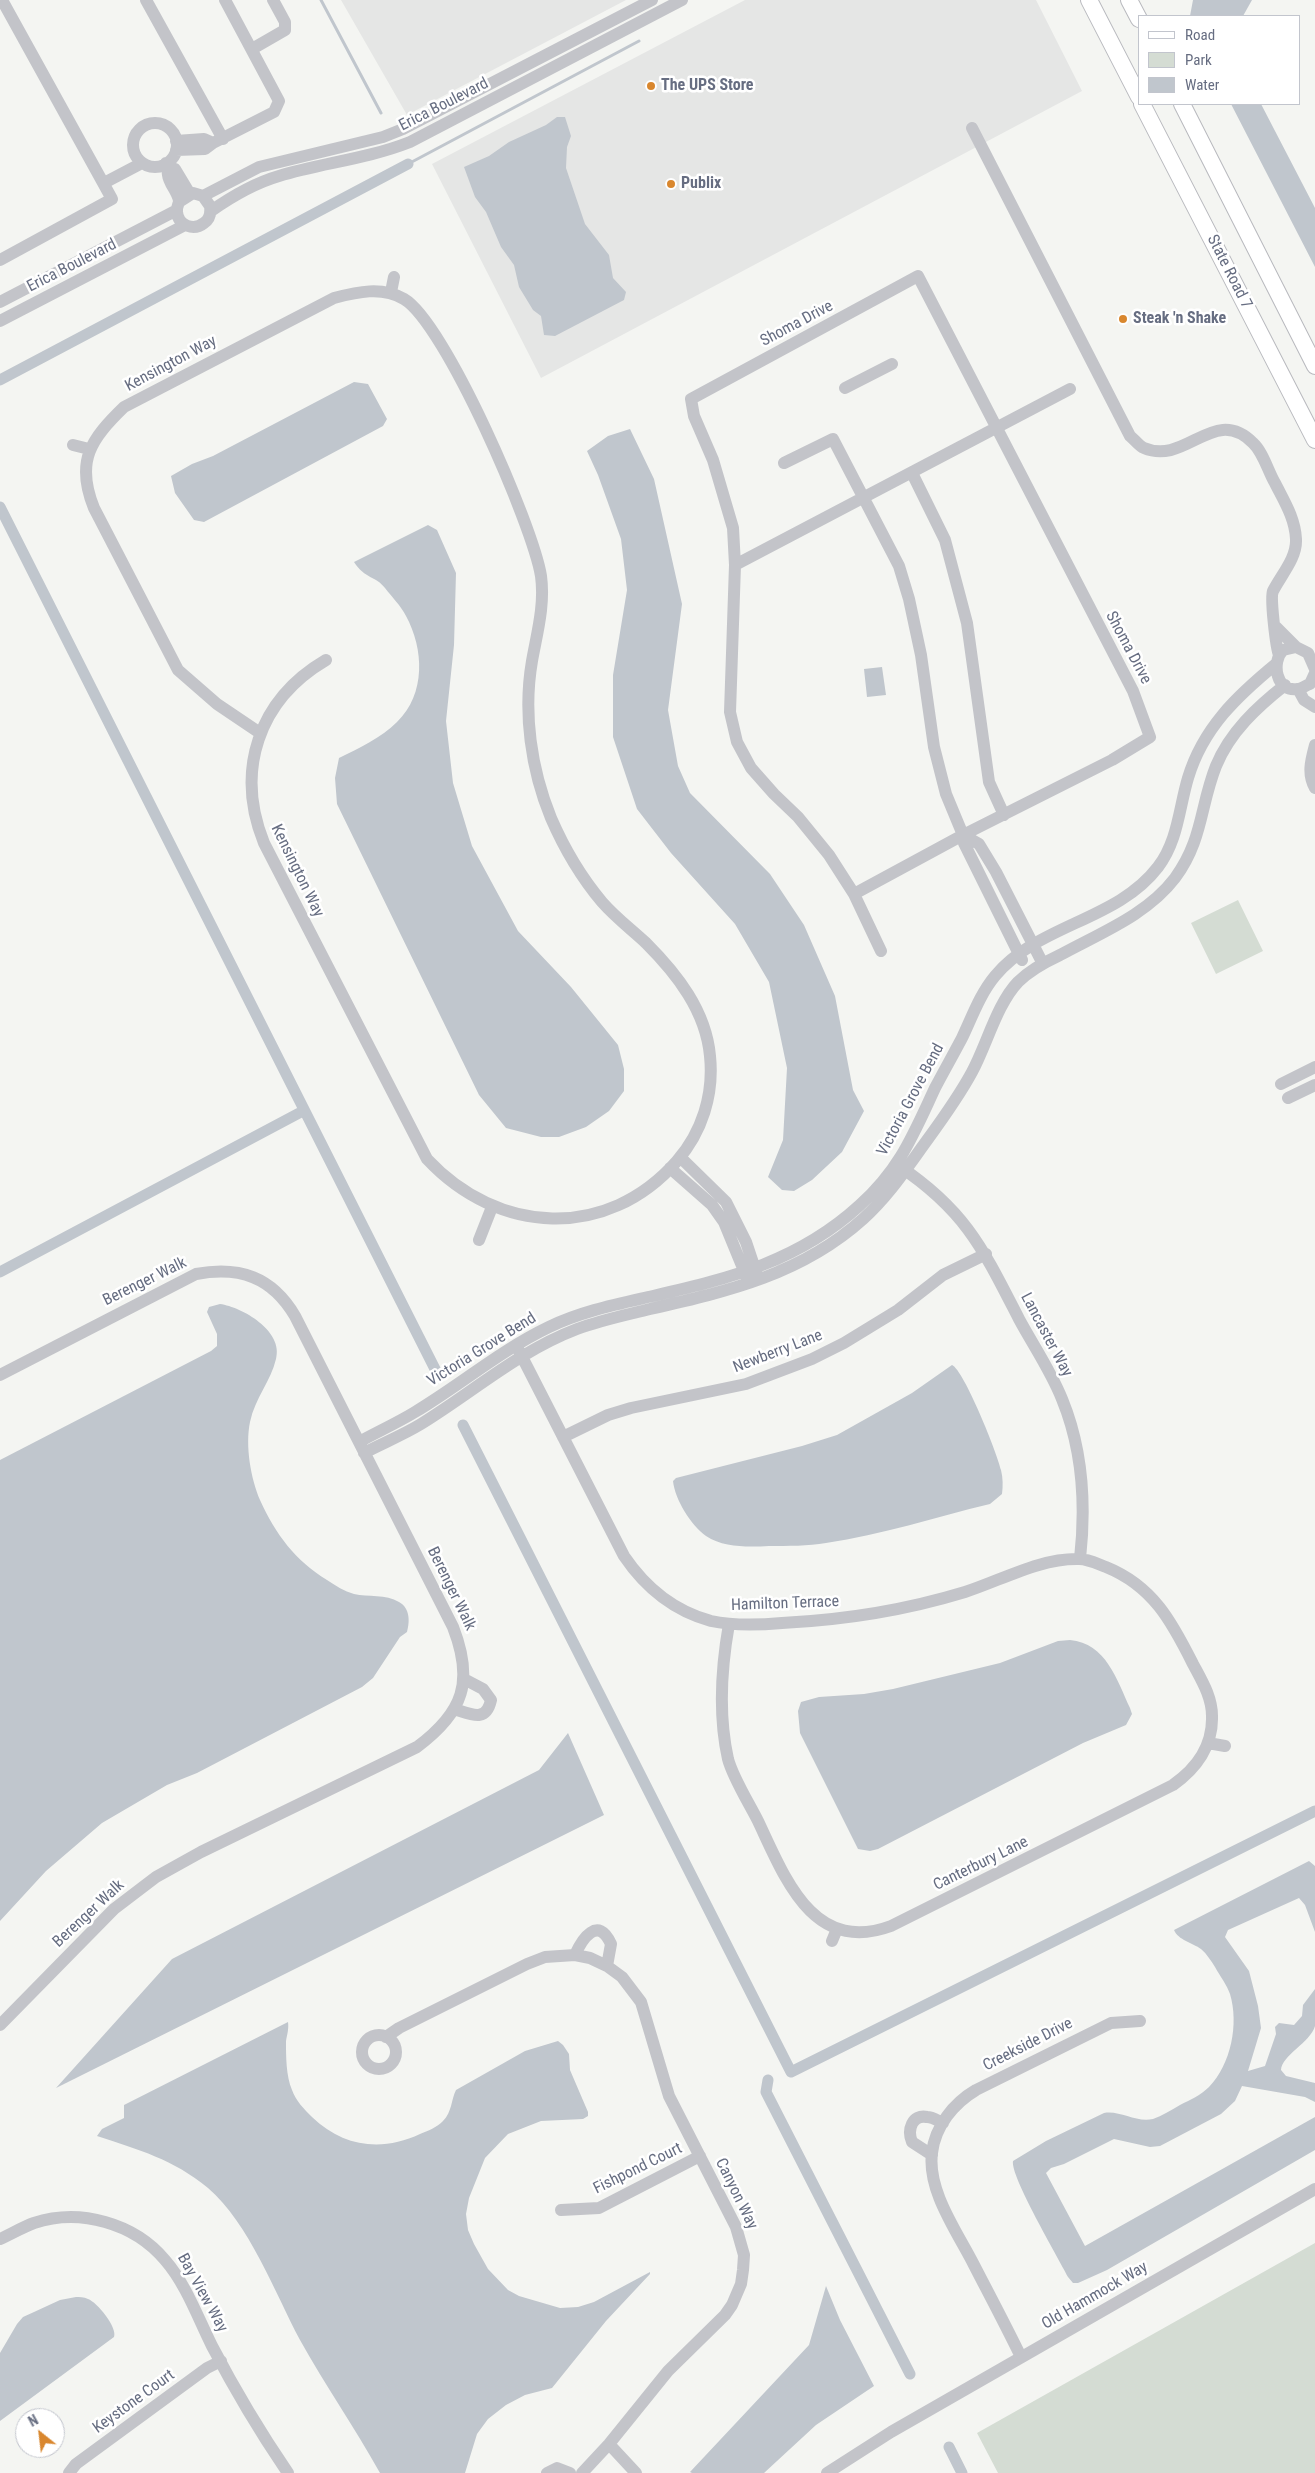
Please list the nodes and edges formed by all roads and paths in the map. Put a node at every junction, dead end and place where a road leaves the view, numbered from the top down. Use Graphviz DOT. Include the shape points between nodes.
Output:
graph roads {
  1 [pos="2,0"];
  2 [pos="146,0"];
  3 [pos="225,0"];
  4 [pos="273,0"];
  5 [pos="652,0"];
  6 [pos="682,0"];
  7 [pos="1089,0"];
  8 [pos="1129,0"];
  9 [pos="1138,17"];
  10 [pos="252,49"];
  11 [pos="1138,95"];
  12 [pos="1143,105"];
  13 [pos="1183,105"];
  14 [pos="972,128"];
  15 [pos="218,141"];
  16 [pos="176,145"];
  17 [pos="142,163"];
  18 [pos="168,166"];
  19 [pos="104,183"];
  20 [pos="190,194"];
  21 [pos="203,196"];
  22 [pos="178,205"];
  23 [pos="211,211"];
  24 [pos="185,225"];
  25 [pos="0,260"];
  26 [pos="394,276"];
  27 [pos="391,292"];
  28 [pos="0,302"];
  29 [pos="0,321"];
  30 [pos="892,364"];
  31 [pos="1315,366"];
  32 [pos="845,388"];
  33 [pos="1070,389"];
  34 [pos="998,428"];
  35 [pos="1315,440"];
  36 [pos="73,444"];
  37 [pos="89,449"];
  38 [pos="784,463"];
  39 [pos="912,473"];
  40 [pos="864,498"];
  41 [pos="735,565"];
  42 [pos="1276,627"];
  43 [pos="1305,648"];
  44 [pos="1277,659"];
  45 [pos="326,660"];
  46 [pos="1310,679"];
  47 [pos="1286,685"];
  48 [pos="1315,697"];
  49 [pos="1315,707"];
  50 [pos="260,733"];
  51 [pos="1315,745"];
  52 [pos="1315,788"];
  53 [pos="1004,815"];
  54 [pos="963,835"];
  55 [pos="854,894"];
  56 [pos="1033,946"];
  57 [pos="881,951"];
  58 [pos="1019,955"];
  59 [pos="1043,964"];
  60 [pos="1028,972"];
  61 [pos="1315,1067"];
  62 [pos="1281,1084"];
  63 [pos="1315,1085"];
  64 [pos="1288,1098"];
  65 [pos="680,1157"];
  66 [pos="670,1168"];
  67 [pos="901,1168"];
  68 [pos="492,1207"];
  69 [pos="479,1240"];
  70 [pos="986,1254"];
  71 [pos="752,1276"];
  72 [pos="518,1351"];
  73 [pos="0,1375"];
  74 [pos="563,1437"];
  75 [pos="361,1447"];
  76 [pos="1080,1559"];
  77 [pos="729,1624"];
  78 [pos="464,1679"];
  79 [pos="454,1709"];
  80 [pos="1208,1743"];
  81 [pos="1225,1746"];
  82 [pos="837,1929"];
  83 [pos="832,1942"];
  84 [pos="575,1956"];
  85 [pos="607,1966"];
  86 [pos="1140,2021"];
  87 [pos="0,2025"];
  88 [pos="386,2037"];
  89 [pos="943,2122"];
  90 [pos="932,2155"];
  91 [pos="700,2156"];
  92 [pos="1315,2189"];
  93 [pos="561,2210"];
  94 [pos="0,2239"];
  95 [pos="1022,2357"];
  96 [pos="221,2361"];
  97 [pos="891,2432"];
  98 [pos="609,2444"];
  99 [pos="70,2473"];
  100 [pos="288,2473"];
  101 [pos="547,2473"];
  102 [pos="570,2473"];
  103 [pos="582,2473"];
  104 [pos="636,2473"];
  105 [pos="827,2473"];
  106 [pos="842,2473"];
  1 -- 19 [label="street"];
  2 -- 15 [label="street"];
  3 -- 10 [label="street"];
  4 -- 10 [label="street" via="285,22 285,30"];
  5 -- 21 [label="street, Erica Boulevard" via="403,129 259,167"];
  6 -- 23 [label="street, Erica Boulevard" via="410,142 391,150 279,176"];
  7 -- 11 [label="main road"];
  8 -- 9 [label="main road"];
  10 -- 15 [label="street" via="279,101 274,112"];
  12 -- 35 [label="main road, State Road 7"];
  13 -- 31 [label="main road"];
  14 -- 42 [label="street" via="1130,436 1142,448 1158,452 1177,449 1214,430 1231,429 1255,444 1294,520 1296,534 1295,552 1272,593 1271,608"];
  15 -- 16 [label="street" via="205,149"];
  16 -- 17 [label="street" via="171,130 165,126 144,126 138,131 134,144 137,158"];
  16 -- 18 [label="street"];
  17 -- 18 [label="street"];
  17 -- 19 [label="street"];
  18 -- 20 [label="street" via="175,169"];
  18 -- 22 [label="street"];
  19 -- 25 [label="street" via="112,199"];
  20 -- 21 [label="street"];
  20 -- 22 [label="street"];
  21 -- 23 [label="street"];
  22 -- 24 [label="street" via="178,217"];
  22 -- 28 [label="street, Erica Boulevard"];
  23 -- 24 [label="street" via="202,226"];
  24 -- 29 [label="street, Erica Boulevard"];
  26 -- 27 [label="street"];
  27 -- 37 [label="street, Kensington Way" via="362,291 334,298 316,307 124,407 102,428"];
  27 -- 65 [label="street, Kensington Way" via="422,313 453,365 500,461 538,560 542,598 532,664 529,721 538,778 557,832 586,881 604,904 665,964 702,1020 710,1057 709,1094 698,1130"];
  30 -- 32 [label="street"];
  33 -- 34 [label="street"];
  34 -- 39 [label="street"];
  34 -- 41 [label="street, Shoma Drive" via="918,276 691,399 733,528"];
  34 -- 53 [label="street, Shoma Drive" via="1133,691 1150,738"];
  36 -- 37 [label="street"];
  37 -- 50 [label="street, Kensington Way" via="86,482 94,508 178,670 217,704"];
  38 -- 40 [label="street" via="832,439"];
  39 -- 40 [label="street"];
  39 -- 53 [label="street" via="945,540 967,623 989,782"];
  40 -- 41 [label="street"];
  40 -- 54 [label="street" via="899,566 909,599 921,655 934,747 946,794"];
  41 -- 55 [label="street, Shoma Drive" via="730,712 737,742 751,768 798,817"];
  42 -- 43 [label="street"];
  42 -- 44 [label="street"];
  43 -- 44 [label="street" via="1283,650"];
  43 -- 46 [label="street" via="1312,658"];
  44 -- 47 [label="street" via="1277,674"];
  44 -- 56 [label="street, Victoria Grove Bend" via="1225,710 1206,736 1187,780 1170,845 1157,868 1121,901"];
  45 -- 50 [label="street" via="289,689"];
  46 -- 47 [label="street"];
  46 -- 48 [label="street"];
  46 -- 49 [label="street" via="1304,700"];
  47 -- 59 [label="street, Victoria Grove Bend" via="1244,723 1222,754 1192,849 1172,881 1146,907 1129,918"];
  50 -- 68 [label="street, Kensington Way" via="250,788 252,807 264,842 427,1159 457,1187"];
  51 -- 52 [label="street" via="1310,762 1310,780"];
  53 -- 54 [label="street, Shoma Drive"];
  54 -- 55 [label="street, Shoma Drive"];
  54 -- 56 [label="street" via="979,844"];
  54 -- 58 [label="street"];
  55 -- 57 [label="street, Shoma Drive"];
  56 -- 58 [label="street, Victoria Grove Bend"];
  56 -- 59 [label="street"];
  58 -- 60 [label="street"];
  58 -- 67 [label="street, Victoria Grove Bend" via="995,976 984,992"];
  59 -- 60 [label="street, Victoria Grove Bend"];
  60 -- 67 [label="street, Victoria Grove Bend" via="1000,1009 951,1109"];
  61 -- 62 [label="street"];
  63 -- 64 [label="street"];
  65 -- 66 [label="street, Kensington Way"];
  65 -- 71 [label="street" via="726,1202 746,1242"];
  66 -- 68 [label="street, Kensington Way" via="647,1190 592,1214 545,1218"];
  66 -- 71 [label="street" via="712,1205"];
  67 -- 70 [label="street, Lancaster Way" via="948,1205"];
  67 -- 71 [label="street, Victoria Grove Bend" via="837,1224"];
  68 -- 69 [label="street"];
  70 -- 74 [label="street, Newberry Lane" via="943,1275 898,1310 812,1359 746,1384 630,1408"];
  70 -- 76 [label="street, Lancaster Way" via="1062,1398 1082,1477"];
  71 -- 72 [label="street, Victoria Grove Bend" via="721,1280 602,1308 550,1327"];
  72 -- 74 [label="street, Hamilton Terrace"];
  72 -- 75 [label="street, Victoria Grove Bend"];
  73 -- 75 [label="street, Berenger Walk" via="181,1280 196,1274 229,1270 263,1282 287,1302"];
  74 -- 77 [label="street, Hamilton Terrace" via="634,1571 661,1597 677,1607 711,1621"];
  75 -- 78 [label="street, Berenger Walk" via="453,1627 462,1650"];
  76 -- 77 [label="street, Hamilton Terrace" via="1041,1565 966,1591 888,1611 809,1622"];
  76 -- 80 [label="street, Canterbury Lane" via="1128,1578 1166,1613 1206,1688 1212,1715"];
  77 -- 82 [label="street, Canterbury Lane" via="721,1707 729,1762 803,1905 824,1923"];
  78 -- 79 [label="street, Berenger Walk"];
  78 -- 79 [label="street" via="487,1692 491,1700 489,1709 475,1715"];
  79 -- 87 [label="street, Berenger Walk" via="438,1732 417,1746 156,1877 114,1909"];
  80 -- 81 [label="street"];
  80 -- 82 [label="street, Canterbury Lane" via="1194,1767 1172,1785 994,1876 878,1930 850,1932"];
  82 -- 83 [label="street"];
  84 -- 85 [label="street, Canyon Way" via="590,1958"];
  84 -- 85 [label="street" via="586,1934 598,1931 611,1944"];
  84 -- 88 [label="street, Canyon Way" via="545,1957 527,1964"];
  85 -- 91 [label="street, Canyon Way" via="622,1977 641,2002 664,2084"];
  86 -- 89 [label="street, Creekside Drive" via="1111,2023 976,2090 957,2104"];
  89 -- 90 [label="street, Creekside Drive"];
  89 -- 90 [label="street" via="921,2117 911,2124 912,2142"];
  90 -- 95 [label="street, Creekside Drive" via="933,2173 942,2202"];
  91 -- 93 [label="street, Fishpond Court" via="600,2208"];
  91 -- 98 [label="street, Canyon Way" via="740,2238 744,2254 741,2284 725,2315 668,2370"];
  92 -- 95 [label="street, Old Hammock Way"];
  94 -- 96 [label="street, Bay View Way" via="35,2223 68,2218 88,2218 120,2226 165,2259"];
  95 -- 97 [label="street, Old Hammock Way"];
  96 -- 99 [label="street, Keystone Court" via="84,2459"];
  96 -- 100 [label="street, Bay View Way" via="252,2419"];
  97 -- 105 [label="street, Old Hammock Way"];
  97 -- 106 [label="street, Old Hammock Way"];
  98 -- 103 [label="street, Canyon Way"];
  98 -- 104 [label="street"];
  101 -- 102 [label="street" via="562,2468"];
}
